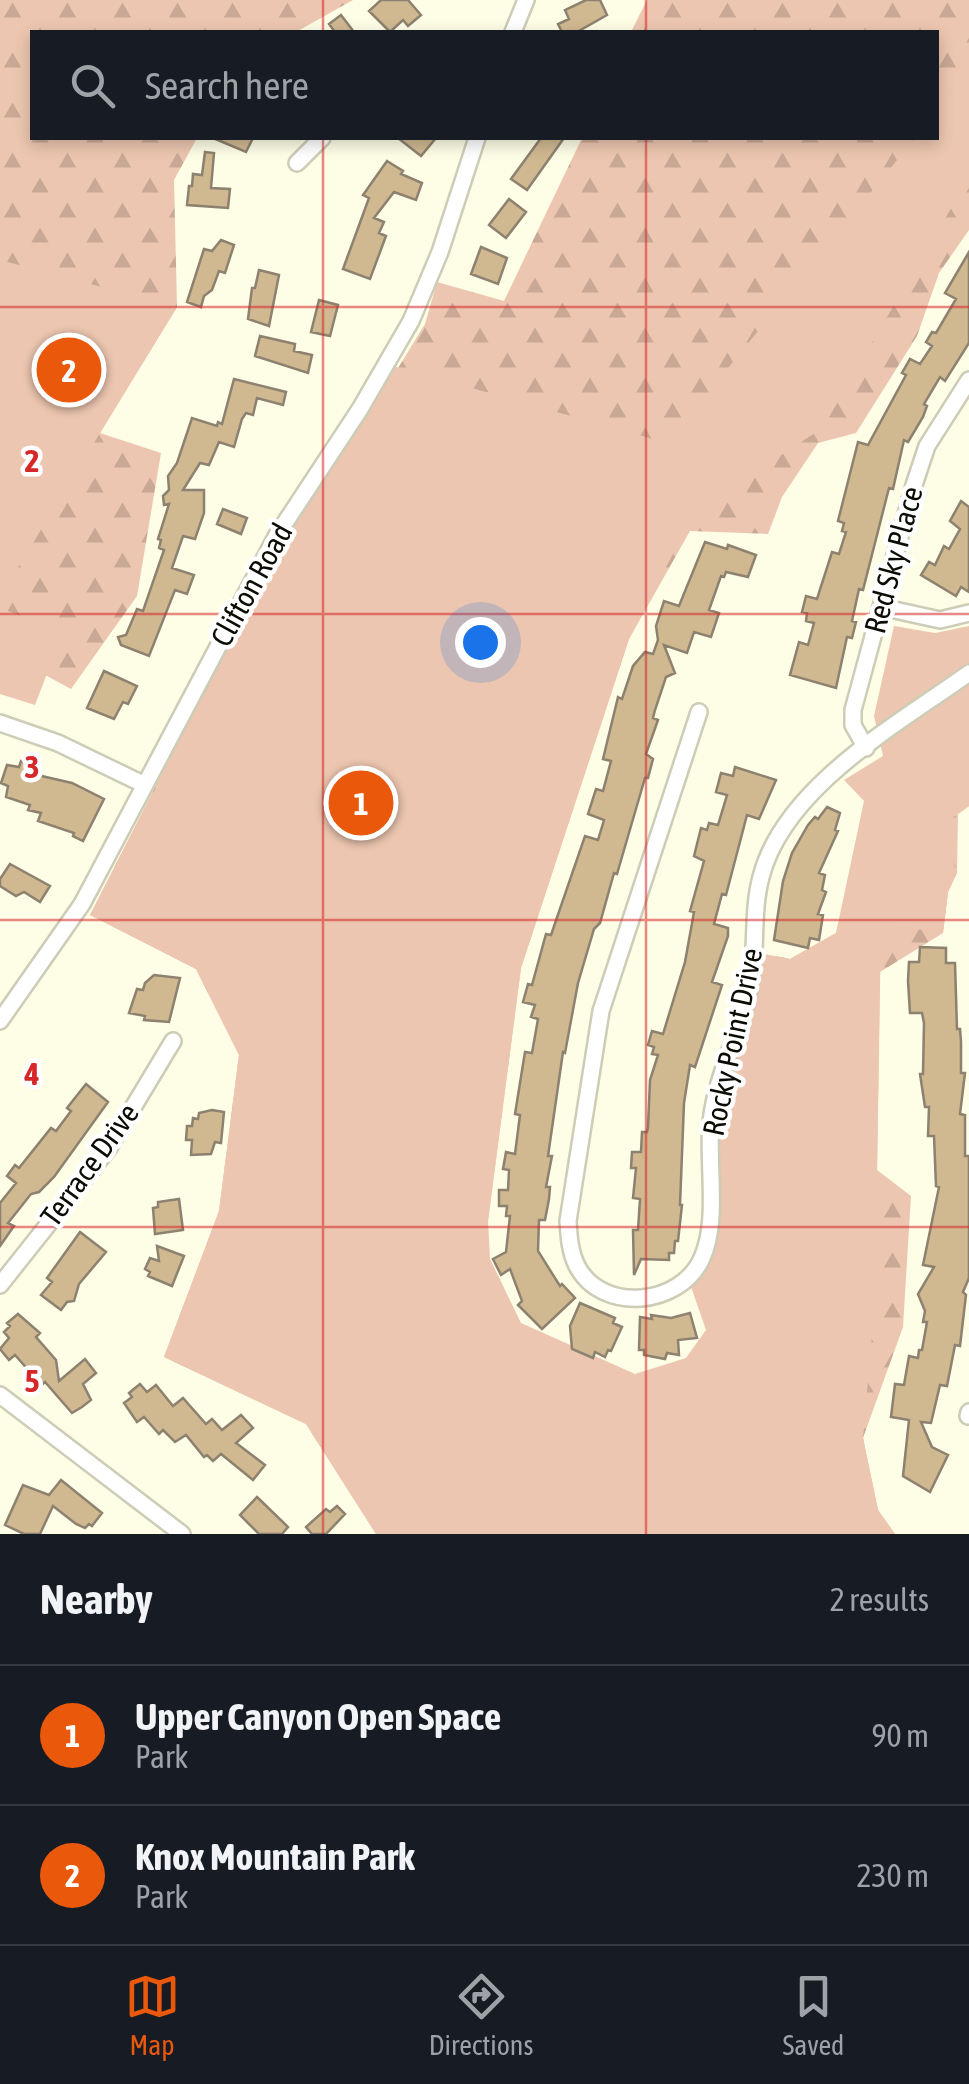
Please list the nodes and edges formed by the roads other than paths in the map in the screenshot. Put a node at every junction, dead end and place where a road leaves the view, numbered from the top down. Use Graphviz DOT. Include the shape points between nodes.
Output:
graph roads {
  1 [pos="526,0"];
  2 [pos="515,30"];
  3 [pos="320,140"];
  4 [pos="475,140"];
  5 [pos="297,163"];
  6 [pos="969,380"];
  7 [pos="881,607"];
  8 [pos="969,614"];
  9 [pos="969,673"];
  10 [pos="699,712"];
  11 [pos="0,723"];
  12 [pos="866,748"];
  13 [pos="145,785"];
  14 [pos="0,1021"];
  15 [pos="174,1042"];
  16 [pos="0,1285"];
  17 [pos="0,1395"];
  18 [pos="182,1534"];
  1 -- 2 [label="street"];
  3 -- 5 [label="street"];
  4 -- 13 [label="street, Clifton Road" via="411,321 277,535"];
  6 -- 7 [label="street, Red Sky Place" via="927,446"];
  7 -- 8 [label="street" via="940,620"];
  7 -- 12 [label="street, Red Sky Place" via="854,710 853,725"];
  9 -- 12 [label="street, Rocky Point Drive"];
  10 -- 12 [label="street, Rocky Point Drive" via="601,1011 568,1222 577,1267 612,1295 638,1300 662,1294 688,1279 702,1258 712,1122 749,994 761,878 773,844 796,812"];
  11 -- 13 [label="street"];
  13 -- 14 [label="street, Clifton Road" via="82,904"];
  15 -- 16 [label="street, Terrace Drive" via="108,1150"];
  17 -- 18 [label="street"];
}
